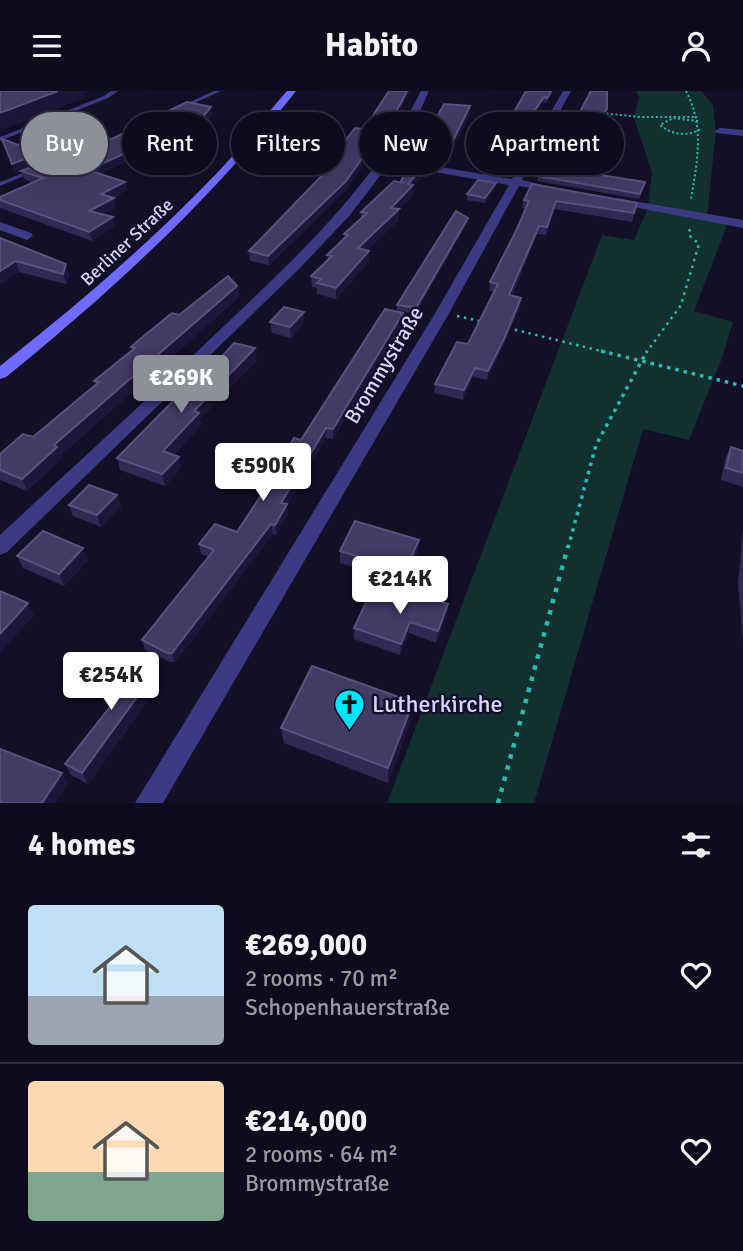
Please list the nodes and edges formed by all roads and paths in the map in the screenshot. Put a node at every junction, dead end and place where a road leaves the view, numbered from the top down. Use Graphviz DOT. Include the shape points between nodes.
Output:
graph roads {
  1 [pos="115,91"];
  2 [pos="218,91"];
  3 [pos="292,91"];
  4 [pos="425,91"];
  5 [pos="567,91"];
  6 [pos="686,91"];
  7 [pos="592,111"];
  8 [pos="171,112"];
  9 [pos="414,112"];
  10 [pos="697,117"];
  11 [pos="698,121"];
  12 [pos="701,129"];
  13 [pos="720,131"];
  14 [pos="743,133"];
  15 [pos="0,139"];
  16 [pos="452,172"];
  17 [pos="22,175"];
  18 [pos="376,175"];
  19 [pos="515,182"];
  20 [pos="0,184"];
  21 [pos="563,191"];
  22 [pos="601,198"];
  23 [pos="690,209"];
  24 [pos="690,223"];
  25 [pos="743,224"];
  26 [pos="0,226"];
  27 [pos="27,236"];
  28 [pos="441,315"];
  29 [pos="640,361"];
  30 [pos="0,374"];
  31 [pos="743,386"];
  32 [pos="0,547"];
  33 [pos="148,803"];
  34 [pos="498,803"];
  1 -- 15 [label="lane"];
  2 -- 8 [label="lane"];
  3 -- 30 [label="main road, Berliner Straße" via="182,215 102,290"];
  4 -- 9 [label="street"];
  5 -- 19 [label="street, Brommystraße"];
  6 -- 10 [label="path"];
  7 -- 10 [label="path"];
  10 -- 11 [label="path"];
  11 -- 12 [label="path"];
  11 -- 12 [label="path" via="673,118 660,125 680,134"];
  12 -- 23 [label="path"];
  13 -- 14 [label="street"];
  16 -- 19 [label="street"];
  17 -- 20 [label="lane"];
  18 -- 32 [label="street" via="266,294"];
  19 -- 21 [label="street"];
  19 -- 28 [label="street, Brommystraße"];
  22 -- 25 [label="street"];
  24 -- 29 [label="path" via="689,235 699,244 681,305"];
  26 -- 27 [label="street"];
  28 -- 29 [label="path"];
  28 -- 33 [label="street, Brommystraße"];
  29 -- 31 [label="path"];
  29 -- 34 [label="path" via="596,445"];
}
